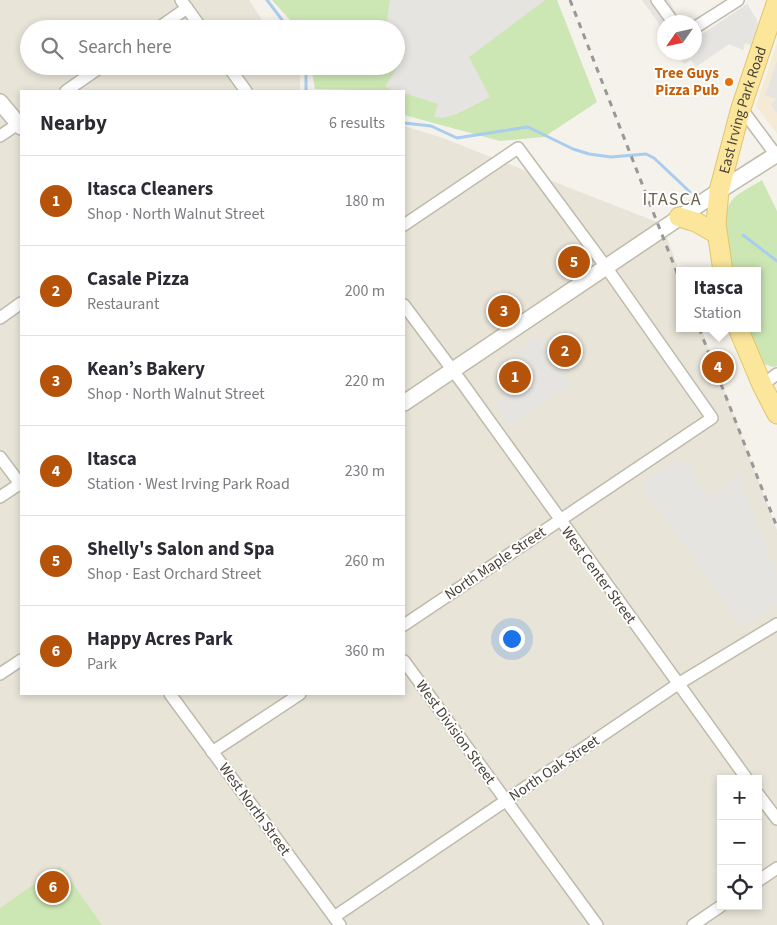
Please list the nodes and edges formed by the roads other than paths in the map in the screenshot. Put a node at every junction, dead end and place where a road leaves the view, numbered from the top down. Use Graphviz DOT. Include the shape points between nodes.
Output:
graph roads {
  1 [pos="657,0"];
  2 [pos="738,0"];
  3 [pos="777,1"];
  4 [pos="184,4"];
  5 [pos="668,15"];
  6 [pos="167,20"];
  7 [pos="196,20"];
  8 [pos="702,23"];
  9 [pos="89,75"];
  10 [pos="234,75"];
  11 [pos="67,90"];
  12 [pos="245,90"];
  13 [pos="0,102"];
  14 [pos="741,108"];
  15 [pos="20,124"];
  16 [pos="0,136"];
  17 [pos="776,154"];
  18 [pos="718,190"];
  19 [pos="679,217"];
  20 [pos="405,224"];
  21 [pos="717,234"];
  22 [pos="606,267"];
  23 [pos="722,267"];
  24 [pos="20,304"];
  25 [pos="405,306"];
  26 [pos="0,318"];
  27 [pos="740,332"];
  28 [pos="453,370"];
  29 [pos="777,374"];
  30 [pos="762,385"];
  31 [pos="405,402"];
  32 [pos="777,414"];
  33 [pos="0,457"];
  34 [pos="20,483"];
  35 [pos="20,485"];
  36 [pos="0,497"];
  37 [pos="559,520"];
  38 [pos="405,624"];
  39 [pos="777,624"];
  40 [pos="20,661"];
  41 [pos="405,662"];
  42 [pos="0,674"];
  43 [pos="678,684"];
  44 [pos="171,695"];
  45 [pos="298,695"];
  46 [pos="212,752"];
  47 [pos="744,775"];
  48 [pos="762,799"];
  49 [pos="506,800"];
  50 [pos="777,819"];
  51 [pos="777,868"];
  52 [pos="762,878"];
  53 [pos="717,909"];
  54 [pos="337,921"];
  55 [pos="597,925"];
  56 [pos="694,925"];
  1 -- 5 [label="street"];
  2 -- 8 [label="street"];
  3 -- 14 [label="main road, East Irving Park Road"];
  4 -- 6 [label="street"];
  4 -- 7 [label="street"];
  9 -- 11 [label="street"];
  10 -- 12 [label="street"];
  13 -- 15 [label="street"];
  14 -- 17 [label="street"];
  14 -- 18 [label="main road, East Irving Park Road"];
  15 -- 16 [label="street"];
  17 -- 18 [label="street"];
  18 -- 19 [label="street"];
  18 -- 21 [label="main road, East Irving Park Road"];
  19 -- 21 [label="main road"];
  19 -- 22 [label="street"];
  20 -- 22 [label="street" via="518,148"];
  21 -- 23 [label="main road, East Irving Park Road"];
  22 -- 28 [label="street"];
  22 -- 37 [label="street, North Maple Street" via="712,418"];
  24 -- 26 [label="street"];
  25 -- 28 [label="street, West Center Street"];
  27 -- 30 [label="main road"];
  28 -- 31 [label="street"];
  28 -- 37 [label="street, West Center Street"];
  29 -- 30 [label="street"];
  30 -- 32 [label="main road"];
  33 -- 34 [label="street"];
  35 -- 36 [label="street"];
  37 -- 38 [label="street, North Maple Street"];
  37 -- 43 [label="street, West Center Street"];
  39 -- 43 [label="street, North Oak Street"];
  40 -- 42 [label="street"];
  41 -- 49 [label="street, West Division Street"];
  43 -- 47 [label="street, West Center Street"];
  43 -- 49 [label="street, North Oak Street"];
  44 -- 46 [label="street, West North Street"];
  45 -- 46 [label="street"];
  46 -- 54 [label="street, West North Street"];
  48 -- 50 [label="street"];
  49 -- 54 [label="street, North Oak Street"];
  49 -- 55 [label="street, West Division Street"];
  51 -- 52 [label="street"];
  53 -- 56 [label="street"];
}
